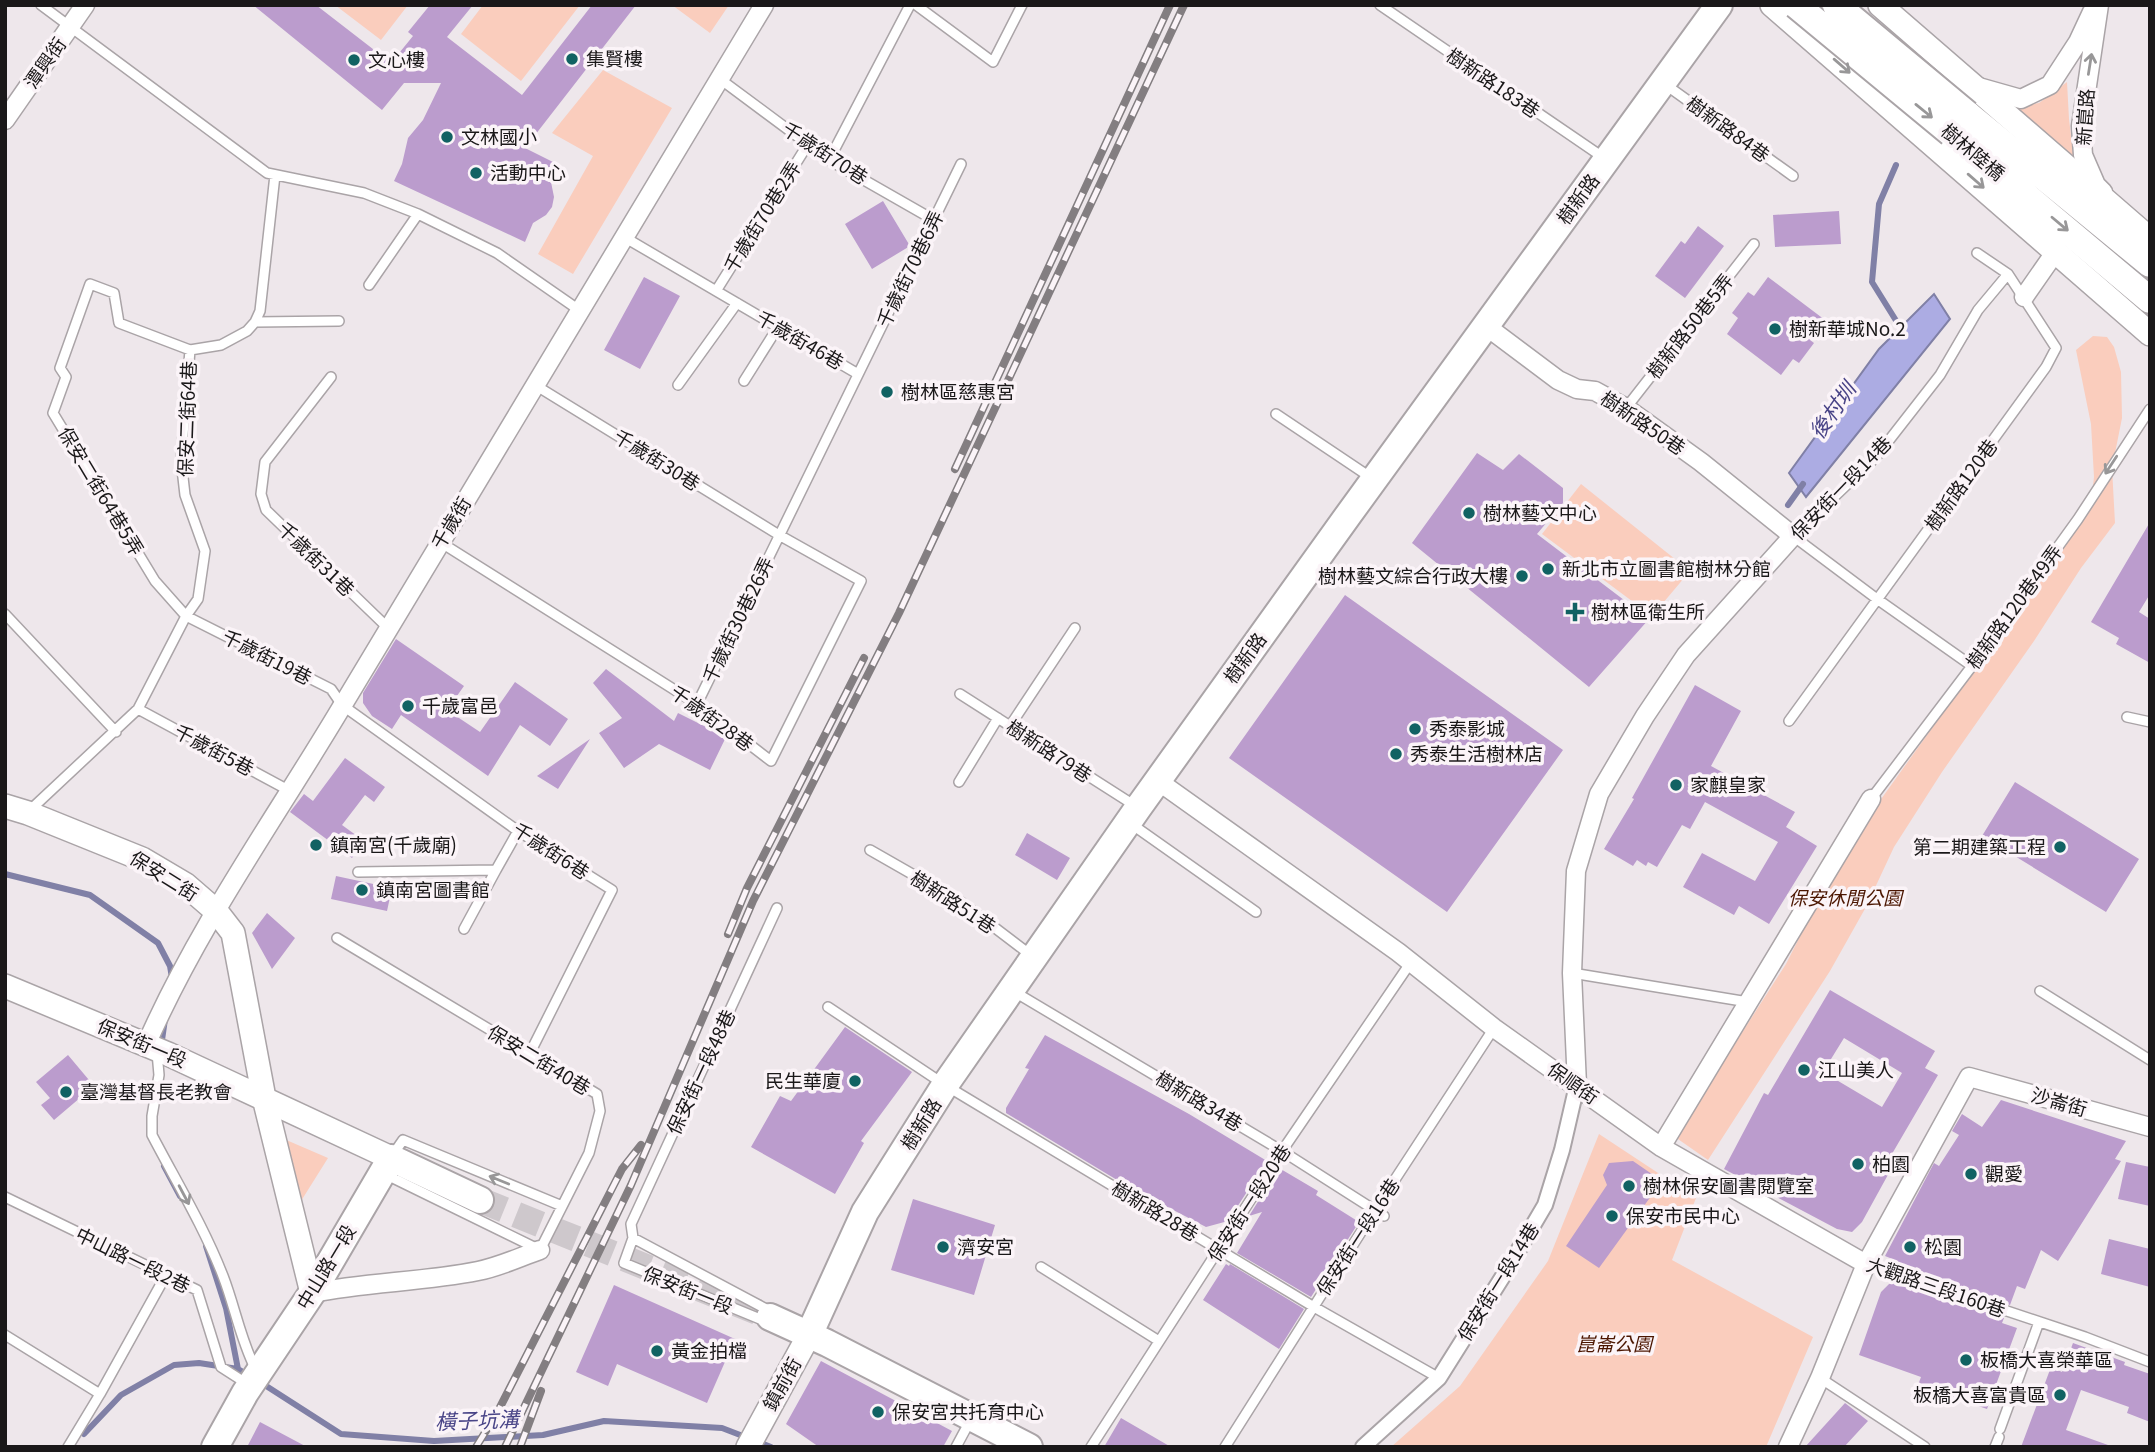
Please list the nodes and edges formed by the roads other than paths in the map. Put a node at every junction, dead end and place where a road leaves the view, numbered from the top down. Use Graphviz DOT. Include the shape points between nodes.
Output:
graph roads {
  1 [pos="41,5"];
  2 [pos="85,5"];
  3 [pos="764,5"];
  4 [pos="910,5"];
  5 [pos="916,5"];
  6 [pos="1022,5"];
  7 [pos="1380,5"];
  8 [pos="1719,5"];
  9 [pos="1772,5"];
  10 [pos="1796,5"];
  11 [pos="1836,5"];
  12 [pos="1880,5"];
  13 [pos="2097,5"];
  14 [pos="70,28"];
  15 [pos="720,79"];
  16 [pos="1663,82"];
  17 [pos="1972,85"];
  18 [pos="5,120"];
  19 [pos="1959,124"];
  20 [pos="808,144"];
  21 [pos="829,160"];
  22 [pos="1606,160"];
  23 [pos="961,164"];
  24 [pos="275,175"];
  25 [pos="1793,176"];
  26 [pos="418,214"];
  27 [pos="2124,215"];
  28 [pos="934,220"];
  29 [pos="624,236"];
  30 [pos="2150,239"];
  31 [pos="1754,244"];
  32 [pos="2056,251"];
  33 [pos="1978,253"];
  34 [pos="2150,264"];
  35 [pos="2008,274"];
  36 [pos="369,285"];
  37 [pos="716,291"];
  38 [pos="2024,297"];
  39 [pos="2150,300"];
  40 [pos="737,303"];
  41 [pos="579,310"];
  42 [pos="339,321"];
  43 [pos="255,322"];
  44 [pos="1486,326"];
  45 [pos="778,327"];
  46 [pos="2150,334"];
  47 [pos="190,350"];
  48 [pos="858,374"];
  49 [pos="331,377"];
  50 [pos="744,382"];
  51 [pos="535,385"];
  52 [pos="678,385"];
  53 [pos="1626,408"];
  54 [pos="2150,409"];
  55 [pos="1276,415"];
  56 [pos="1373,479"];
  57 [pos="779,535"];
  58 [pos="1793,536"];
  59 [pos="440,542"];
  60 [pos="1877,599"];
  61 [pos="5,614"];
  62 [pos="186,616"];
  63 [pos="388,628"];
  64 [pos="1075,628"];
  65 [pos="1972,666"];
  66 [pos="960,694"];
  67 [pos="342,705"];
  68 [pos="696,705"];
  69 [pos="138,709"];
  70 [pos="998,718"];
  71 [pos="2127,718"];
  72 [pos="1788,721"];
  73 [pos="2150,722"];
  74 [pos="1010,726"];
  75 [pos="116,732"];
  76 [pos="1158,781"];
  77 [pos="959,782"];
  78 [pos="290,791"];
  79 [pos="1871,799"];
  80 [pos="5,806"];
  81 [pos="28,813"];
  82 [pos="1133,815"];
  83 [pos="518,831"];
  84 [pos="870,850"];
  85 [pos="496,870"];
  86 [pos="358,872"];
  87 [pos="777,908"];
  88 [pos="216,911"];
  89 [pos="1256,912"];
  90 [pos="464,929"];
  91 [pos="337,938"];
  92 [pos="1034,957"];
  93 [pos="1411,962"];
  94 [pos="1572,973"];
  95 [pos="5,986"];
  96 [pos="1012,990"];
  97 [pos="2040,991"];
  98 [pos="1748,1002"];
  99 [pos="828,1007"];
  100 [pos="1494,1028"];
  101 [pos="530,1052"];
  102 [pos="158,1054"];
  103 [pos="2150,1060"];
  104 [pos="945,1085"];
  105 [pos="1577,1085"];
  106 [pos="264,1098"];
  107 [pos="2150,1127"];
  108 [pos="1661,1147"];
  109 [pos="1282,1151"];
  110 [pos="391,1158"];
  111 [pos="5,1197"];
  112 [pos="480,1200"];
  113 [pos="562,1206"];
  114 [pos="1375,1210"];
  115 [pos="1384,1216"];
  116 [pos="633,1238"];
  117 [pos="1219,1249"];
  118 [pos="540,1250"];
  119 [pos="1866,1264"];
  120 [pos="1041,1267"];
  121 [pos="166,1275"];
  122 [pos="312,1293"];
  123 [pos="1314,1307"];
  124 [pos="770,1317"];
  125 [pos="2039,1322"];
  126 [pos="5,1335"];
  127 [pos="809,1335"];
  128 [pos="1159,1341"];
  129 [pos="2150,1362"];
  130 [pos="1439,1378"];
  131 [pos="1820,1378"];
  132 [pos="251,1384"];
  133 [pos="100,1394"];
  134 [pos="972,1418"];
  135 [pos="1998,1438"];
  136 [pos="752,1440"];
  137 [pos="68,1447"];
  138 [pos="215,1447"];
  139 [pos="956,1447"];
  140 [pos="1028,1447"];
  141 [pos="1091,1447"];
  142 [pos="1225,1447"];
  143 [pos="1363,1447"];
  144 [pos="1788,1447"];
  145 [pos="1925,1447"];
  1 -- 14 [label="lane"];
  2 -- 14 [label="street, 潭興街"];
  3 -- 15 [label="street, 千歲街"];
  4 -- 21 [label="lane"];
  5 -- 6 [label="lane" via="993,62"];
  7 -- 22 [label="lane, 樹新路183巷"];
  8 -- 16 [label="main road, 樹新路"];
  9 -- 32 [label="street, one-way"];
  10 -- 19 [label="main road, 樹林陸橋, one-way, bridge"];
  11 -- 19 [label="main road, 樹林陸橋, bridge"];
  12 -- 17 [label="street"];
  13 -- 17 [label="street, 新崑路" via="2050,85 2021,100"];
  27 -- 13 [label="street, 新崑路, one-way" via="2096,185 2083,155 2081,126"];
  14 -- 18 [label="street, 潭興街"];
  14 -- 24 [label="lane"];
  15 -- 20 [label="lane, 千歲街70巷"];
  15 -- 29 [label="street, 千歲街"];
  16 -- 22 [label="main road, 樹新路"];
  16 -- 25 [label="lane, 樹新路84巷"];
  17 -- 27 [label="street"];
  19 -- 34 [label="main road, 樹林陸橋"];
  19 -- 39 [label="main road, 樹林陸橋, one-way"];
  20 -- 21 [label="lane, 千歲街70巷"];
  20 -- 37 [label="lane, 千歲街70巷2弄"];
  21 -- 28 [label="lane, 千歲街70巷"];
  22 -- 44 [label="main road, 樹新路"];
  23 -- 28 [label="lane, 千歲街70巷6弄"];
  24 -- 26 [label="lane" via="364,193"];
  24 -- 43 [label="lane"];
  26 -- 36 [label="lane"];
  26 -- 41 [label="lane" via="497,253"];
  27 -- 30 [label="street"];
  28 -- 48 [label="lane, 千歲街70巷6弄"];
  29 -- 37 [label="lane, 千歲街46巷"];
  29 -- 41 [label="street, 千歲街"];
  31 -- 53 [label="lane, 樹新路50巷5弄"];
  32 -- 38 [label="street"];
  32 -- 46 [label="street"];
  33 -- 35 [label="lane, 樹新路120巷"];
  35 -- 38 [label="lane, 樹新路120巷"];
  35 -- 58 [label="lane, 保安街一段14巷" via="1978,310 1940,375 1876,457"];
  37 -- 40 [label="lane, 千歲街46巷"];
  38 -- 60 [label="lane, 樹新路120巷" via="2056,348"];
  40 -- 45 [label="lane, 千歲街46巷"];
  40 -- 52 [label="lane"];
  41 -- 51 [label="street, 千歲街"];
  42 -- 43 [label="lane"];
  43 -- 47 [label="lane, 保安二街64巷" via="220,345"];
  44 -- 53 [label="street, 樹新路50巷" via="1558,380 1577,390 1595,391"];
  44 -- 56 [label="main road, 樹新路"];
  45 -- 48 [label="lane, 千歲街46巷"];
  45 -- 50 [label="lane"];
  47 -- 62 [label="lane, 保安二街64巷" via="181,460 185,495 205,551 198,599"];
  47 -- 62 [label="lane, 保安二街64巷5弄" via="119,323 114,293 90,284 60,368 66,377 53,413 155,581"];
  48 -- 57 [label="lane, 千歲街46巷"];
  49 -- 63 [label="lane, 千歲街31巷" via="265,461 261,494 266,510"];
  51 -- 57 [label="lane, 千歲街30巷"];
  51 -- 59 [label="street, 千歲街"];
  53 -- 58 [label="street, 樹新路50巷"];
  54 -- 65 [label="lane, 樹新路120巷49弄, one-way"];
  55 -- 56 [label="lane"];
  56 -- 76 [label="main road, 樹新路"];
  57 -- 68 [label="lane, 千歲街30巷26弄"];
  57 -- 68 [label="lane, 千歲街28巷" via="861,581 771,761"];
  58 -- 60 [label="lane"];
  58 -- 94 [label="street, 保安街一段14巷" via="1686,655 1599,794 1576,871"];
  59 -- 63 [label="street, 千歲街"];
  59 -- 68 [label="lane, 千歲街28巷"];
  60 -- 65 [label="lane"];
  60 -- 72 [label="lane, 樹新路120巷"];
  61 -- 75 [label="lane"];
  62 -- 67 [label="lane, 千歲街19巷" via="331,689"];
  62 -- 69 [label="lane, 保安二街64巷"];
  63 -- 67 [label="street, 千歲街"];
  64 -- 74 [label="lane"];
  65 -- 79 [label="lane, 樹新路120巷49弄"];
  66 -- 70 [label="lane, 樹新路79巷"];
  67 -- 78 [label="street, 千歲街"];
  67 -- 83 [label="lane, 千歲街6巷"];
  69 -- 75 [label="lane, 保安二街64巷"];
  69 -- 78 [label="lane, 千歲街5巷"];
  70 -- 74 [label="lane, 樹新路79巷"];
  70 -- 77 [label="lane"];
  71 -- 73 [label="lane"];
  74 -- 82 [label="lane, 樹新路79巷"];
  75 -- 81 [label="lane, 保安二街64巷"];
  76 -- 82 [label="main road, 樹新路"];
  76 -- 93 [label="street, 保順街"];
  78 -- 88 [label="street, 千歲街"];
  79 -- 98 [label="street"];
  80 -- 81 [label="street, 保安二街"];
  81 -- 88 [label="street, 保安二街" via="142,859 186,885"];
  82 -- 89 [label="lane, 樹新路79巷"];
  82 -- 92 [label="main road, 樹新路"];
  83 -- 85 [label="lane"];
  83 -- 101 [label="lane, 千歲街6巷" via="612,890"];
  84 -- 92 [label="lane, 樹新路51巷" via="961,902"];
  85 -- 86 [label="lane"];
  85 -- 90 [label="lane"];
  87 -- 116 [label="lane, 保安街一段48巷" via="631,1224"];
  88 -- 102 [label="street, 千歲街" via="162,1010"];
  88 -- 106 [label="street, 保安二街" via="233,933"];
  91 -- 101 [label="lane, 保安二街40巷"];
  92 -- 96 [label="main road, 樹新路"];
  93 -- 100 [label="street, 保順街"];
  93 -- 109 [label="lane, 保安街一段20巷"];
  94 -- 98 [label="lane"];
  94 -- 105 [label="street, 保安街一段14巷"];
  95 -- 102 [label="street, 保安街一段"];
  96 -- 104 [label="main road, 樹新路"];
  96 -- 109 [label="lane, 樹新路34巷"];
  97 -- 103 [label="lane"];
  98 -- 108 [label="street"];
  99 -- 104 [label="lane, 樹新路28巷"];
  100 -- 105 [label="street, 保順街"];
  100 -- 114 [label="lane, 保安街一段16巷"];
  101 -- 113 [label="lane, 保安二街40巷" via="597,1094 600,1111 589,1153"];
  102 -- 106 [label="street, 保安街一段"];
  102 -- 132 [label="lane, one-way" via="152,1135 224,1278"];
  104 -- 117 [label="lane, 樹新路28巷"];
  104 -- 127 [label="main road, 樹新路" via="865,1212"];
  105 -- 108 [label="street, 保順街"];
  105 -- 130 [label="street, 保安街一段14巷" via="1545,1205"];
  106 -- 110 [label="street, 保安街一段"];
  106 -- 122 [label="street, 保安二街"];
  107 -- 119 [label="street, 沙崙街" via="1969,1077"];
  108 -- 119 [label="street, 大觀路三段160巷"];
  109 -- 114 [label="lane, 樹新路34巷"];
  109 -- 117 [label="lane, 保安街一段20巷"];
  110 -- 112 [label="main road, 保安街一段"];
  113 -- 110 [label="lane, one-way" via="403,1140"];
  110 -- 118 [label="lane" via="393,1178"];
  110 -- 122 [label="main road, 中山路一段"];
  111 -- 121 [label="lane, 中山路一段2巷"];
  113 -- 118 [label="lane, 保安二街40巷"];
  114 -- 115 [label="lane, 樹新路34巷"];
  114 -- 123 [label="lane, 保安街一段16巷"];
  116 -- 124 [label="lane, 保安街一段" via="768,1310"];
  116 -- 124 [label="lane, 保安街一段" via="624,1263 760,1320"];
  117 -- 123 [label="lane, 樹新路28巷"];
  117 -- 128 [label="lane, 保安街一段20巷"];
  118 -- 122 [label="street" via="481,1271"];
  119 -- 125 [label="lane, 大觀路三段160巷"];
  119 -- 131 [label="street"];
  120 -- 128 [label="lane"];
  121 -- 132 [label="lane, 中山路一段2巷" via="197,1290 220,1367"];
  121 -- 133 [label="lane"];
  122 -- 132 [label="main road, 中山路一段"];
  123 -- 130 [label="lane, 樹新路28巷"];
  123 -- 142 [label="lane, 保安街一段16巷"];
  124 -- 127 [label="main road, 保安街一段"];
  125 -- 129 [label="lane, 大觀路三段160巷"];
  125 -- 135 [label="lane"];
  126 -- 133 [label="lane"];
  127 -- 134 [label="main road, 保安街一段"];
  127 -- 136 [label="street, 鎮前街"];
  128 -- 141 [label="lane, 保安街一段20巷"];
  130 -- 143 [label="street, 保安街一段14巷"];
  131 -- 144 [label="street"];
  131 -- 145 [label="lane"];
  132 -- 138 [label="main road, 中山路一段"];
  133 -- 137 [label="lane"];
  134 -- 139 [label="lane"];
  134 -- 140 [label="main road, 保安街一段"];
}
